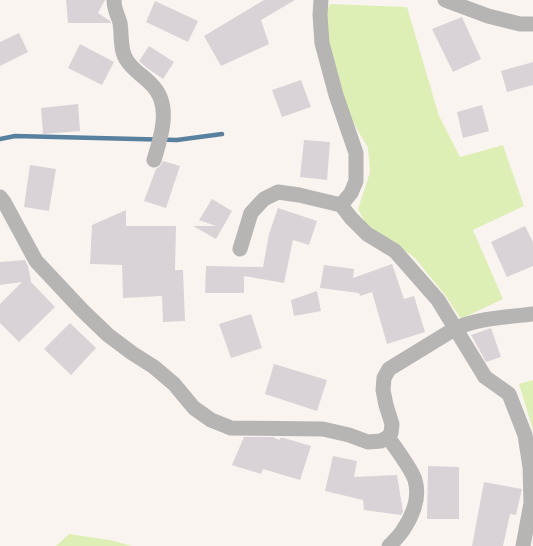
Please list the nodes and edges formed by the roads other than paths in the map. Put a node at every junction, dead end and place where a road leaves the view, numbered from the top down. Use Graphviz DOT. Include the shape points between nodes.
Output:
graph roads {
  1 [pos="114,0"];
  2 [pos="321,0"];
  3 [pos="445,0"];
  4 [pos="533,24"];
  5 [pos="154,160"];
  6 [pos="0,197"];
  7 [pos="341,205"];
  8 [pos="240,250"];
  9 [pos="533,314"];
  10 [pos="456,328"];
  11 [pos="388,438"];
  12 [pos="389,546"];
  13 [pos="523,546"];
  1 -- 5 [label="street" via="126,60 152,84 162,103 162,136"];
  2 -- 7 [label="street" via="322,43 356,153 356,181 351,193"];
  3 -- 4 [label="street" via="488,16 520,24"];
  6 -- 11 [label="street" via="36,261 82,310 108,335 174,384 194,408 211,420 231,428 323,429 368,442"];
  7 -- 8 [label="street" via="278,192 264,199 251,212"];
  7 -- 10 [label="street" via="367,234 395,250 438,300"];
  9 -- 10 [label="street" via="494,318"];
  10 -- 11 [label="street" via="389,369 382,390 392,424"];
  10 -- 13 [label="street" via="485,377 509,394 525,435 530,467 531,503"];
  11 -- 12 [label="street" via="414,479 417,494 414,508 403,530"];
}
